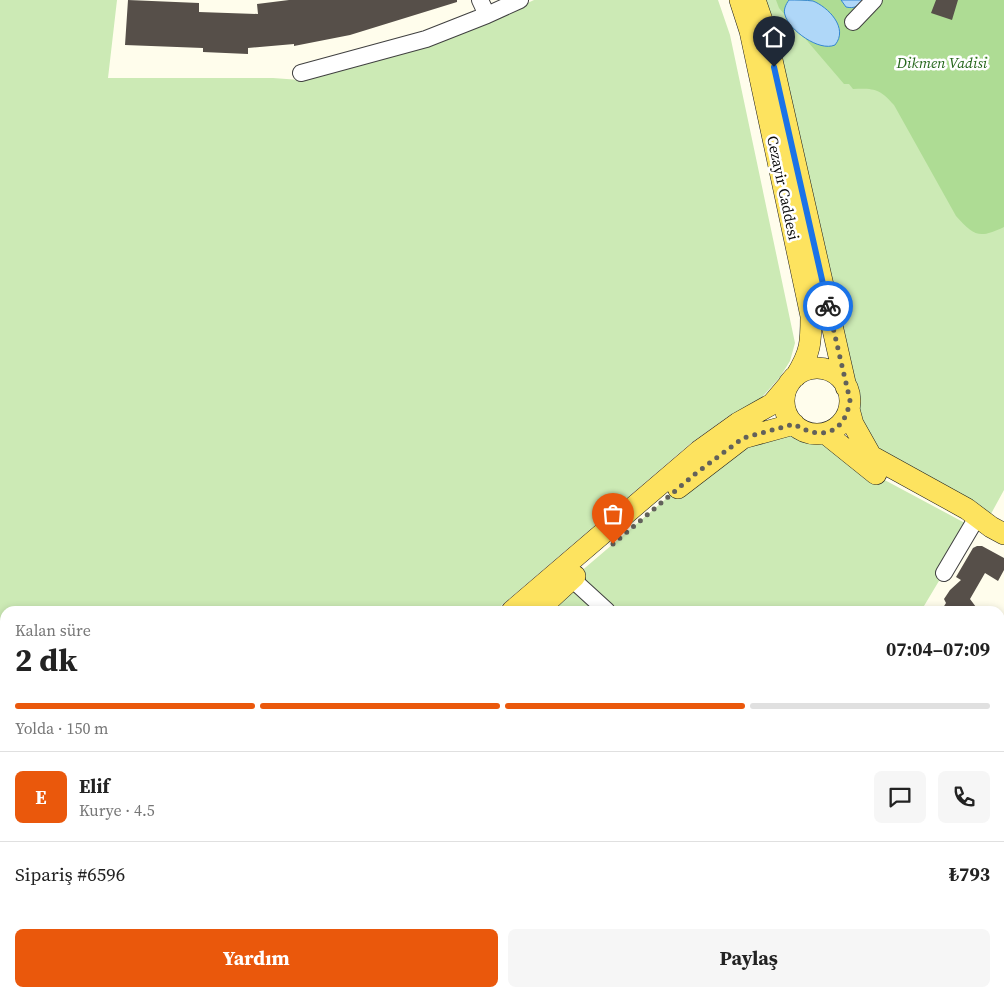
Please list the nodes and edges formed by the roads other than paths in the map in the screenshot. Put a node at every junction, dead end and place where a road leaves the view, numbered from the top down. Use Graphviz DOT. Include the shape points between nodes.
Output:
graph roads {
  1 [pos="480,0"];
  2 [pos="520,0"];
  3 [pos="740,0"];
  4 [pos="755,0"];
  5 [pos="874,0"];
  6 [pos="487,15"];
  7 [pos="853,22"];
  8 [pos="301,73"];
  9 [pos="820,314"];
  10 [pos="792,380"];
  11 [pos="846,387"];
  12 [pos="849,409"];
  13 [pos="794,424"];
  14 [pos="825,433"];
  15 [pos="892,476"];
  16 [pos="980,523"];
  17 [pos="944,573"];
  18 [pos="572,579"];
  19 [pos="518,606"];
  20 [pos="542,606"];
  21 [pos="602,606"];
  1 -- 6 [label="street"];
  2 -- 6 [label="street"];
  3 -- 9 [label="main road, Cezayir Caddesi"];
  4 -- 9 [label="main road, Cezayir Caddesi" via="765,29"];
  5 -- 7 [label="street"];
  6 -- 8 [label="street" via="426,39"];
  9 -- 10 [label="main road, Cezayir Caddesi" via="806,360"];
  9 -- 11 [label="main road, Cezayir Caddesi"];
  10 -- 11 [label="main road" via="805,370 826,369 835,373"];
  10 -- 13 [label="main road" via="784,405"];
  10 -- 19 [label="main road" via="772,404 699,451"];
  11 -- 12 [label="main road"];
  12 -- 14 [label="main road" via="843,422"];
  12 -- 15 [label="main road" via="853,424 871,456"];
  13 -- 14 [label="main road" via="813,434"];
  13 -- 18 [label="main road" via="743,438 695,474"];
  14 -- 15 [label="main road" via="879,477"];
  15 -- 16 [label="main road"];
  16 -- 17 [label="street"];
  18 -- 20 [label="main road"];
  18 -- 21 [label="street"];
}
